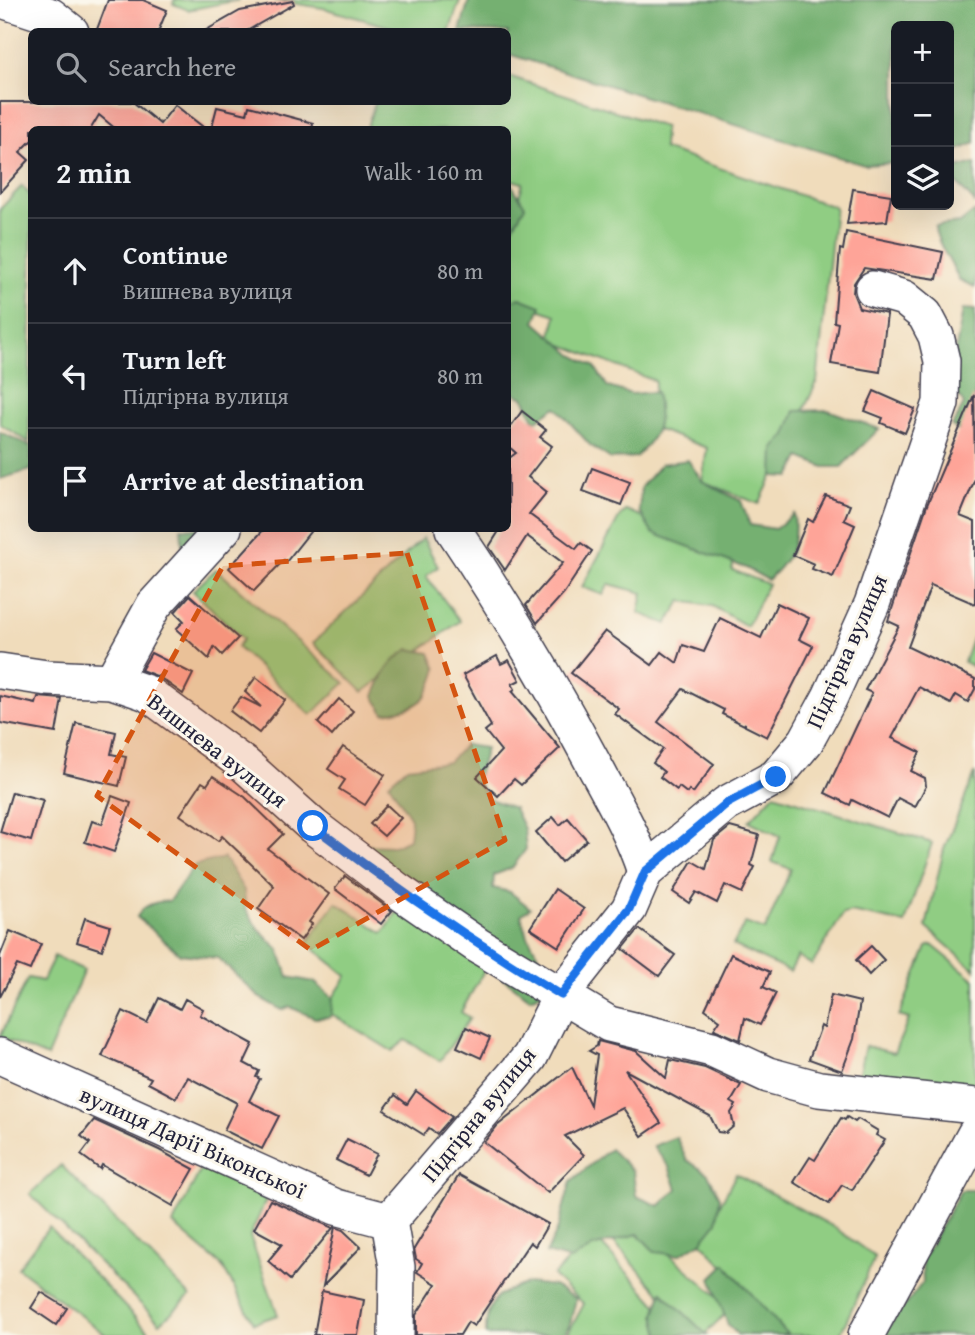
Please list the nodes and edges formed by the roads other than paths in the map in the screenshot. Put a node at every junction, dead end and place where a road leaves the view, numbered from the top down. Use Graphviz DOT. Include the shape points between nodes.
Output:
graph roads {
  1 [pos="2,0"];
  2 [pos="66,28"];
  3 [pos="873,289"];
  4 [pos="220,532"];
  5 [pos="455,532"];
  6 [pos="0,671"];
  7 [pos="112,681"];
  8 [pos="645,872"];
  9 [pos="561,995"];
  10 [pos="0,1056"];
  11 [pos="975,1106"];
  12 [pos="975,1134"];
  13 [pos="389,1221"];
  14 [pos="396,1335"];
  15 [pos="866,1335"];
  1 -- 2 [label="street" via="51,16"];
  3 -- 8 [label="street, Підгірна вулиця" via="904,298 925,315 942,361 940,403 872,604 806,740 776,777 726,804"];
  4 -- 7 [label="street" via="154,605"];
  5 -- 8 [label="street" via="507,609 582,743 637,845"];
  6 -- 7 [label="street, Вишнева вулиця"];
  7 -- 9 [label="street, Вишнева вулиця" via="147,693 246,765 313,826 397,890"];
  8 -- 9 [label="street, Підгірна вулиця" via="629,909"];
  9 -- 11 [label="street, Вишнева вулиця" via="609,1024 712,1049 768,1076 818,1090"];
  9 -- 13 [label="street, Підгірна вулиця" via="530,1057"];
  10 -- 13 [label="street, вулиця Дарії Віконської" via="336,1207"];
  12 -- 15 [label="street"];
  13 -- 14 [label="street" via="397,1267"];
}
